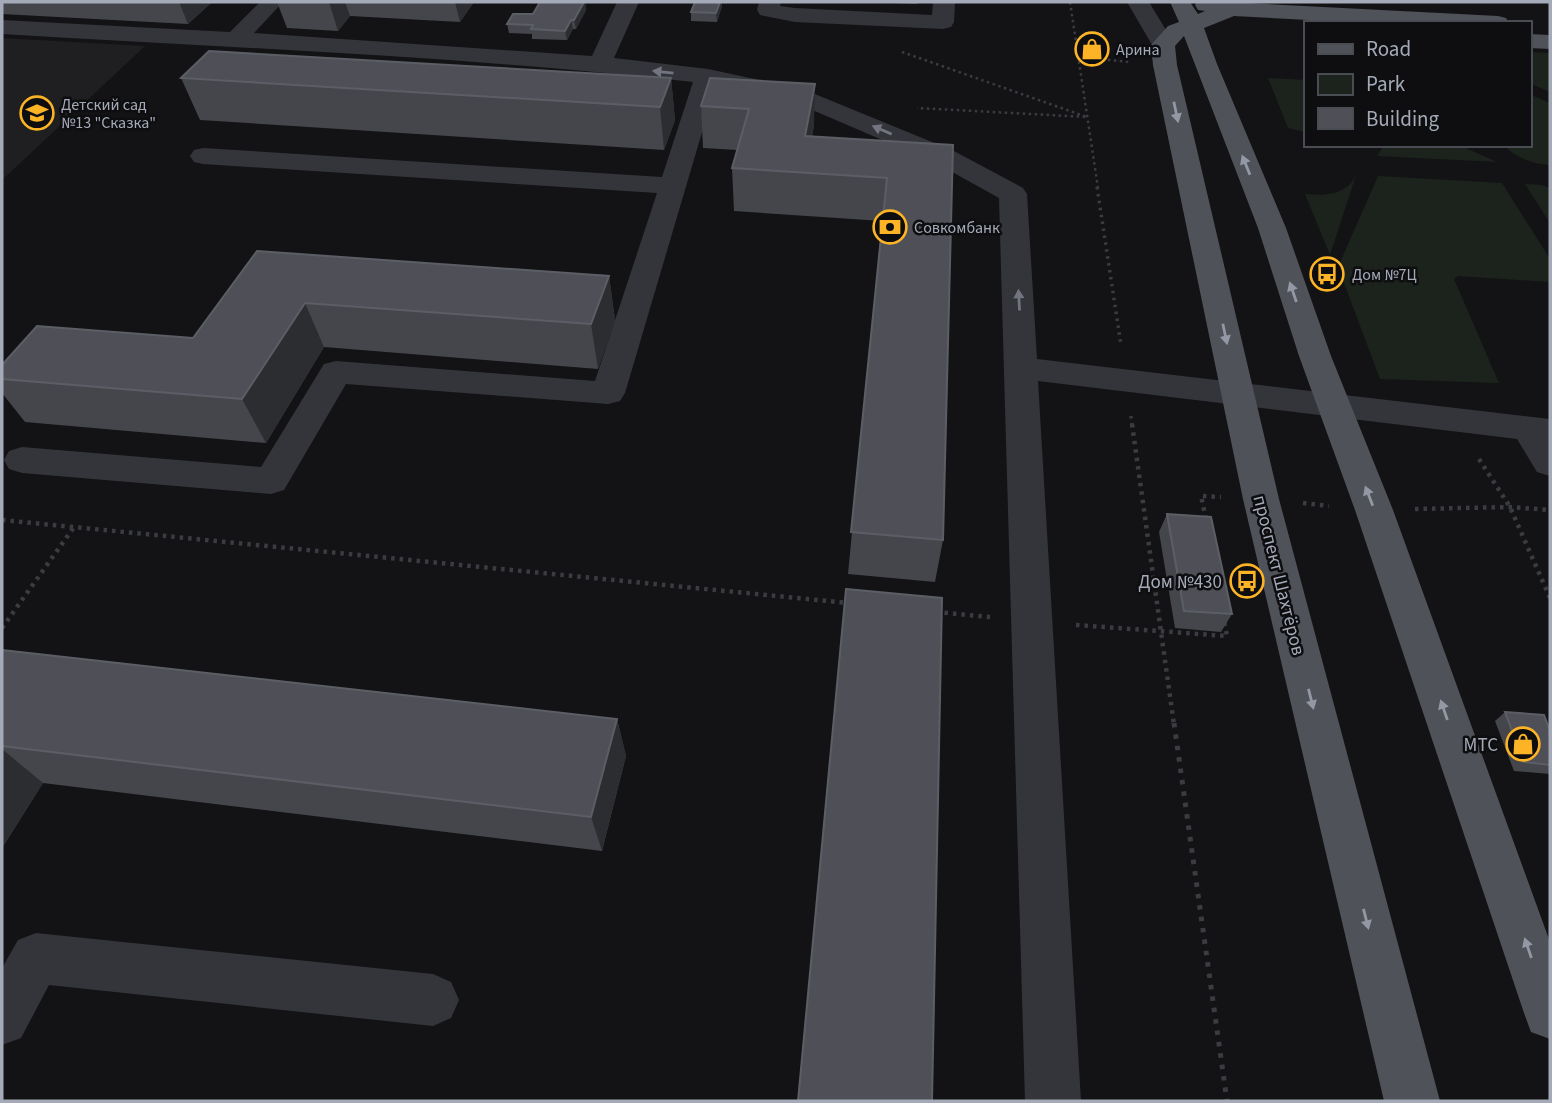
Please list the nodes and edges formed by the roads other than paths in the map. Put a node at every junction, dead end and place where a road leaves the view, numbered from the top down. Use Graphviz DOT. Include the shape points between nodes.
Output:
graph roads {
  1 [pos="272,2"];
  2 [pos="628,2"];
  3 [pos="770,2"];
  4 [pos="944,2"];
  5 [pos="1138,2"];
  6 [pos="1149,2"];
  7 [pos="1180,18"];
  8 [pos="1459,21"];
  9 [pos="1531,24"];
  10 [pos="1550,25"];
  11 [pos="2,27"];
  12 [pos="1304,30"];
  13 [pos="236,39"];
  14 [pos="1531,41"];
  15 [pos="1550,42"];
  16 [pos="600,64"];
  17 [pos="707,76"];
  18 [pos="203,156"];
  19 [pos="672,186"];
  20 [pos="1023,368"];
  21 [pos="1238,394"];
  22 [pos="1335,407"];
  23 [pos="1539,430"];
  24 [pos="22,460"];
  25 [pos="1550,463"];
  26 [pos="433,1000"];
  27 [pos="1550,1013"];
  28 [pos="2,1019"];
  29 [pos="1053,1101"];
  30 [pos="1412,1101"];
  1 -- 13 [label="street"];
  2 -- 16 [label="street"];
  3 -- 4 [label="street" via="768,10 795,15 943,22"];
  5 -- 7 [label="street, проспект Шахтёров"];
  6 -- 7 [label="street"];
  7 -- 8 [label="main road" via="1231,9"];
  7 -- 12 [label="main road"];
  7 -- 21 [label="main road, проспект Шахтёров, one-way"];
  22 -- 7 [label="main road, проспект Шахтёров, one-way" via="1272,228 1205,64"];
  9 -- 10 [label="main road"];
  11 -- 13 [label="street"];
  13 -- 16 [label="street"];
  14 -- 15 [label="main road"];
  17 -- 16 [label="street, one-way"];
  17 -- 19 [label="street"];
  20 -- 17 [label="street, one-way" via="1013,194 945,156 796,95"];
  18 -- 19 [label="street"];
  19 -- 24 [label="street" via="608,393 336,372 271,481"];
  20 -- 21 [label="street"];
  20 -- 29 [label="street"];
  21 -- 22 [label="street"];
  21 -- 30 [label="main road, проспект Шахтёров, one-way"];
  22 -- 23 [label="street"];
  27 -- 22 [label="main road, проспект Шахтёров, one-way"];
  23 -- 25 [label="street"];
  26 -- 28 [label="street" via="36,958"];
}
